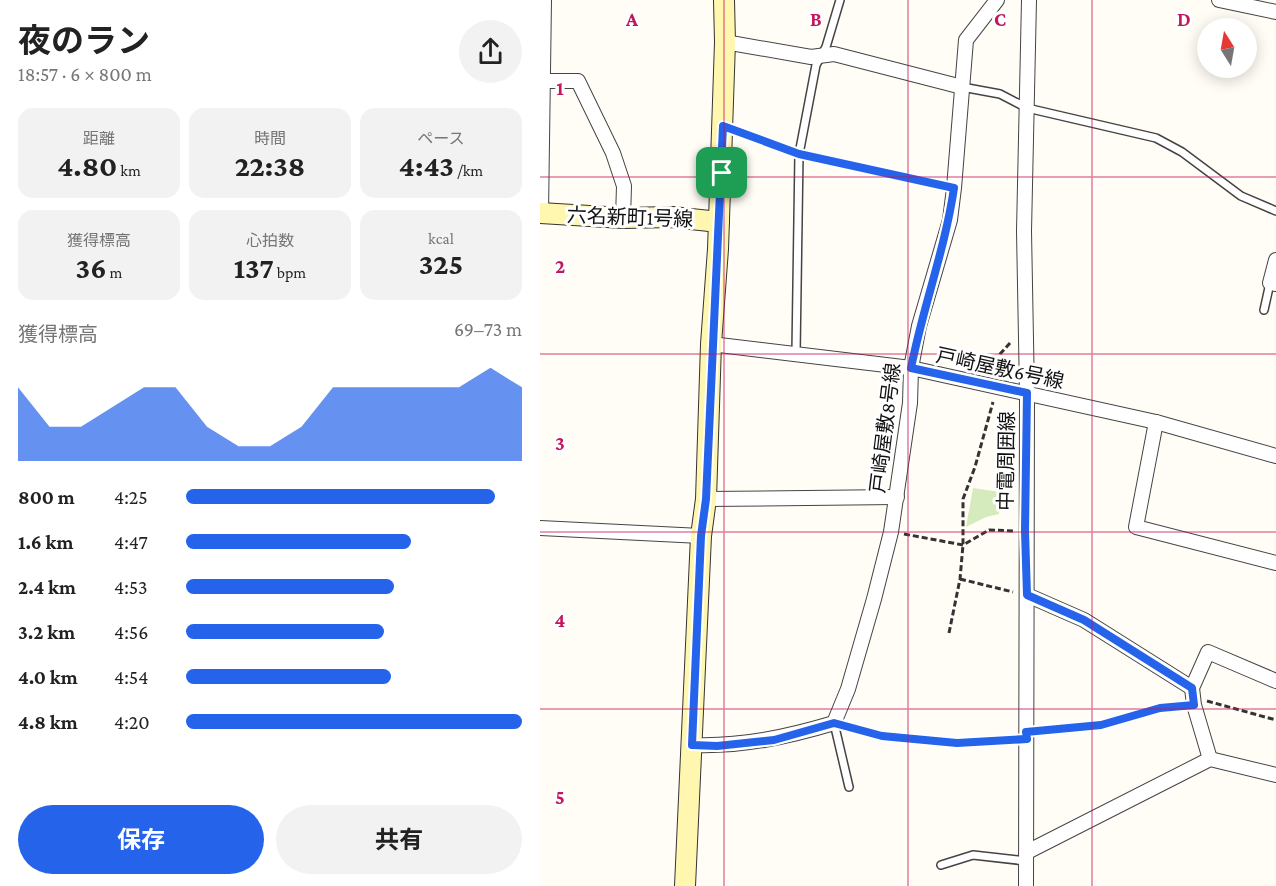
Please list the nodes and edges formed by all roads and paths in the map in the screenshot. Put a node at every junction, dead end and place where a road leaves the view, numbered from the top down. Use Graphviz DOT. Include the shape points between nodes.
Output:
graph roads {
  1 [pos="544,0"];
  2 [pos="724,0"];
  3 [pos="840,0"];
  4 [pos="997,0"];
  5 [pos="1029,0"];
  6 [pos="1219,0"];
  7 [pos="1276,12"];
  8 [pos="725,42"];
  9 [pos="820,56"];
  10 [pos="541,81"];
  11 [pos="962,87"];
  12 [pos="1028,108"];
  13 [pos="723,126"];
  14 [pos="799,154"];
  15 [pos="954,188"];
  16 [pos="1276,211"];
  17 [pos="541,213"];
  18 [pos="623,218"];
  19 [pos="719,222"];
  20 [pos="1276,260"];
  21 [pos="1273,284"];
  22 [pos="1264,310"];
  23 [pos="1026,327"];
  24 [pos="711,344"];
  25 [pos="796,353"];
  26 [pos="911,368"];
  27 [pos="997,387"];
  28 [pos="1027,393"];
  29 [pos="1156,422"];
  30 [pos="1276,456"];
  31 [pos="897,497"];
  32 [pos="706,499"];
  33 [pos="540,528"];
  34 [pos="1025,531"];
  35 [pos="891,532"];
  36 [pos="701,536"];
  37 [pos="963,545"];
  38 [pos="1276,563"];
  39 [pos="960,579"];
  40 [pos="1027,595"];
  41 [pos="949,633"];
  42 [pos="1276,681"];
  43 [pos="1193,697"];
  44 [pos="1276,720"];
  45 [pos="834,723"];
  46 [pos="1026,735"];
  47 [pos="692,745"];
  48 [pos="1210,759"];
  49 [pos="1276,775"];
  50 [pos="849,787"];
  51 [pos="1026,857"];
  52 [pos="942,865"];
  53 [pos="685,886"];
  54 [pos="1026,886"];
  1 -- 10 [label="street"];
  2 -- 8 [label="main road"];
  3 -- 9 [label="lane"];
  4 -- 11 [label="street, 戸崎屋敷8号線" via="966,40"];
  5 -- 12 [label="street, 中電周囲線"];
  6 -- 7 [label="street"];
  8 -- 9 [label="street"];
  8 -- 13 [label="main road"];
  9 -- 11 [label="street" via="834,54"];
  9 -- 14 [label="lane"];
  10 -- 17 [label="street"];
  10 -- 18 [label="street" via="578,81 613,153 624,186"];
  11 -- 12 [label="lane" via="1000,94"];
  11 -- 15 [label="street, 戸崎屋敷8号線"];
  12 -- 16 [label="lane" via="1156,138 1182,152 1241,196"];
  12 -- 23 [label="street, 中電周囲線"];
  13 -- 14 [label="lane"];
  13 -- 19 [label="main road"];
  14 -- 15 [label="lane"];
  14 -- 25 [label="lane"];
  15 -- 26 [label="street, 戸崎屋敷8号線" via="950,220"];
  17 -- 18 [label="main road, 六名新町1号線"];
  18 -- 19 [label="main road, 六名新町1号線" via="672,217"];
  19 -- 24 [label="main road"];
  20 -- 21 [label="street"];
  21 -- 22 [label="lane"];
  23 -- 27 [label="path" via="1000,354"];
  23 -- 28 [label="street, 中電周囲線"];
  24 -- 25 [label="street, 戸崎屋敷6号線"];
  24 -- 32 [label="main road"];
  25 -- 26 [label="street, 戸崎屋敷6号線"];
  26 -- 27 [label="street, 戸崎屋敷6号線"];
  26 -- 31 [label="street, 戸崎屋敷8号線"];
  27 -- 28 [label="street, 戸崎屋敷6号線"];
  27 -- 37 [label="path" via="963,499"];
  28 -- 29 [label="street, 戸崎屋敷6号線"];
  28 -- 34 [label="street, 中電周囲線"];
  29 -- 30 [label="street, 戸崎屋敷6号線"];
  29 -- 38 [label="street" via="1136,527"];
  31 -- 32 [label="street"];
  31 -- 35 [label="street, 戸崎屋敷8号線"];
  32 -- 36 [label="main road"];
  33 -- 36 [label="street"];
  34 -- 37 [label="path" via="990,530"];
  34 -- 40 [label="street, 中電周囲線"];
  35 -- 37 [label="path"];
  35 -- 45 [label="street, 戸崎屋敷8号線" via="848,689"];
  36 -- 47 [label="main road"];
  37 -- 39 [label="path"];
  39 -- 40 [label="path"];
  39 -- 41 [label="path"];
  40 -- 43 [label="street" via="1084,620"];
  40 -- 46 [label="street, 中電周囲線"];
  42 -- 43 [label="street" via="1208,652"];
  43 -- 44 [label="path"];
  43 -- 46 [label="path" via="1101,725"];
  43 -- 48 [label="street"];
  45 -- 46 [label="path" via="882,736 957,743"];
  45 -- 47 [label="street" via="774,740"];
  45 -- 50 [label="lane"];
  46 -- 51 [label="street, 中電周囲線"];
  47 -- 53 [label="main road"];
  48 -- 49 [label="street"];
  48 -- 51 [label="street"];
  51 -- 52 [label="lane" via="973,855"];
  51 -- 54 [label="street, 中電周囲線"];
}
